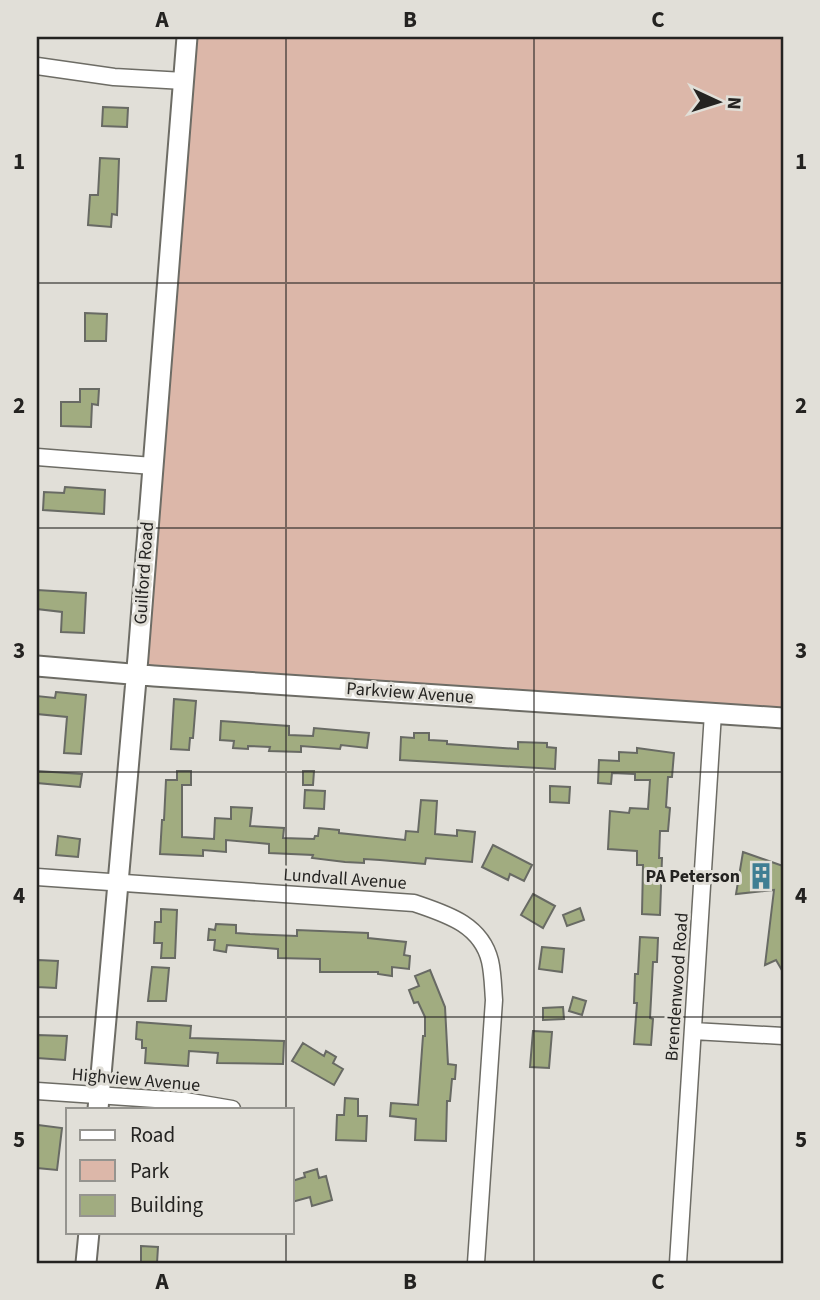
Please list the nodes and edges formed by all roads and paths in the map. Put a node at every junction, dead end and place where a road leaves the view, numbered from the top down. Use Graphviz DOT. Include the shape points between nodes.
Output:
graph roads {
  1 [pos="187,37"];
  2 [pos="37,66"];
  3 [pos="184,81"];
  4 [pos="37,457"];
  5 [pos="153,466"];
  6 [pos="37,666"];
  7 [pos="136,675"];
  8 [pos="713,713"];
  9 [pos="783,718"];
  10 [pos="37,877"];
  11 [pos="118,883"];
  12 [pos="693,1031"];
  13 [pos="783,1036"];
  14 [pos="37,1091"];
  15 [pos="98,1102"];
  16 [pos="226,1108"];
  17 [pos="89,1234"];
  18 [pos="86,1263"];
  19 [pos="476,1263"];
  20 [pos="678,1263"];
  1 -- 3 [label="street, Guilford Road"];
  2 -- 3 [label="street"];
  3 -- 5 [label="street, Guilford Road"];
  4 -- 5 [label="street"];
  5 -- 7 [label="street, Guilford Road"];
  6 -- 7 [label="street, Parkview Avenue"];
  7 -- 8 [label="street, Parkview Avenue"];
  7 -- 11 [label="street, Guilford Road"];
  8 -- 9 [label="street, Parkview Avenue"];
  8 -- 12 [label="street, Brendenwood Road"];
  10 -- 11 [label="street, Lundvall Avenue"];
  11 -- 15 [label="street, Guilford Road"];
  11 -- 19 [label="street, Lundvall Avenue" via="414,903 451,915 478,935 490,960 494,1000"];
  12 -- 13 [label="street"];
  12 -- 20 [label="street, Brendenwood Road"];
  14 -- 15 [label="street, Highview Avenue"];
  15 -- 16 [label="street, Highview Avenue" via="185,1101"];
  17 -- 18 [label="street"];
}
